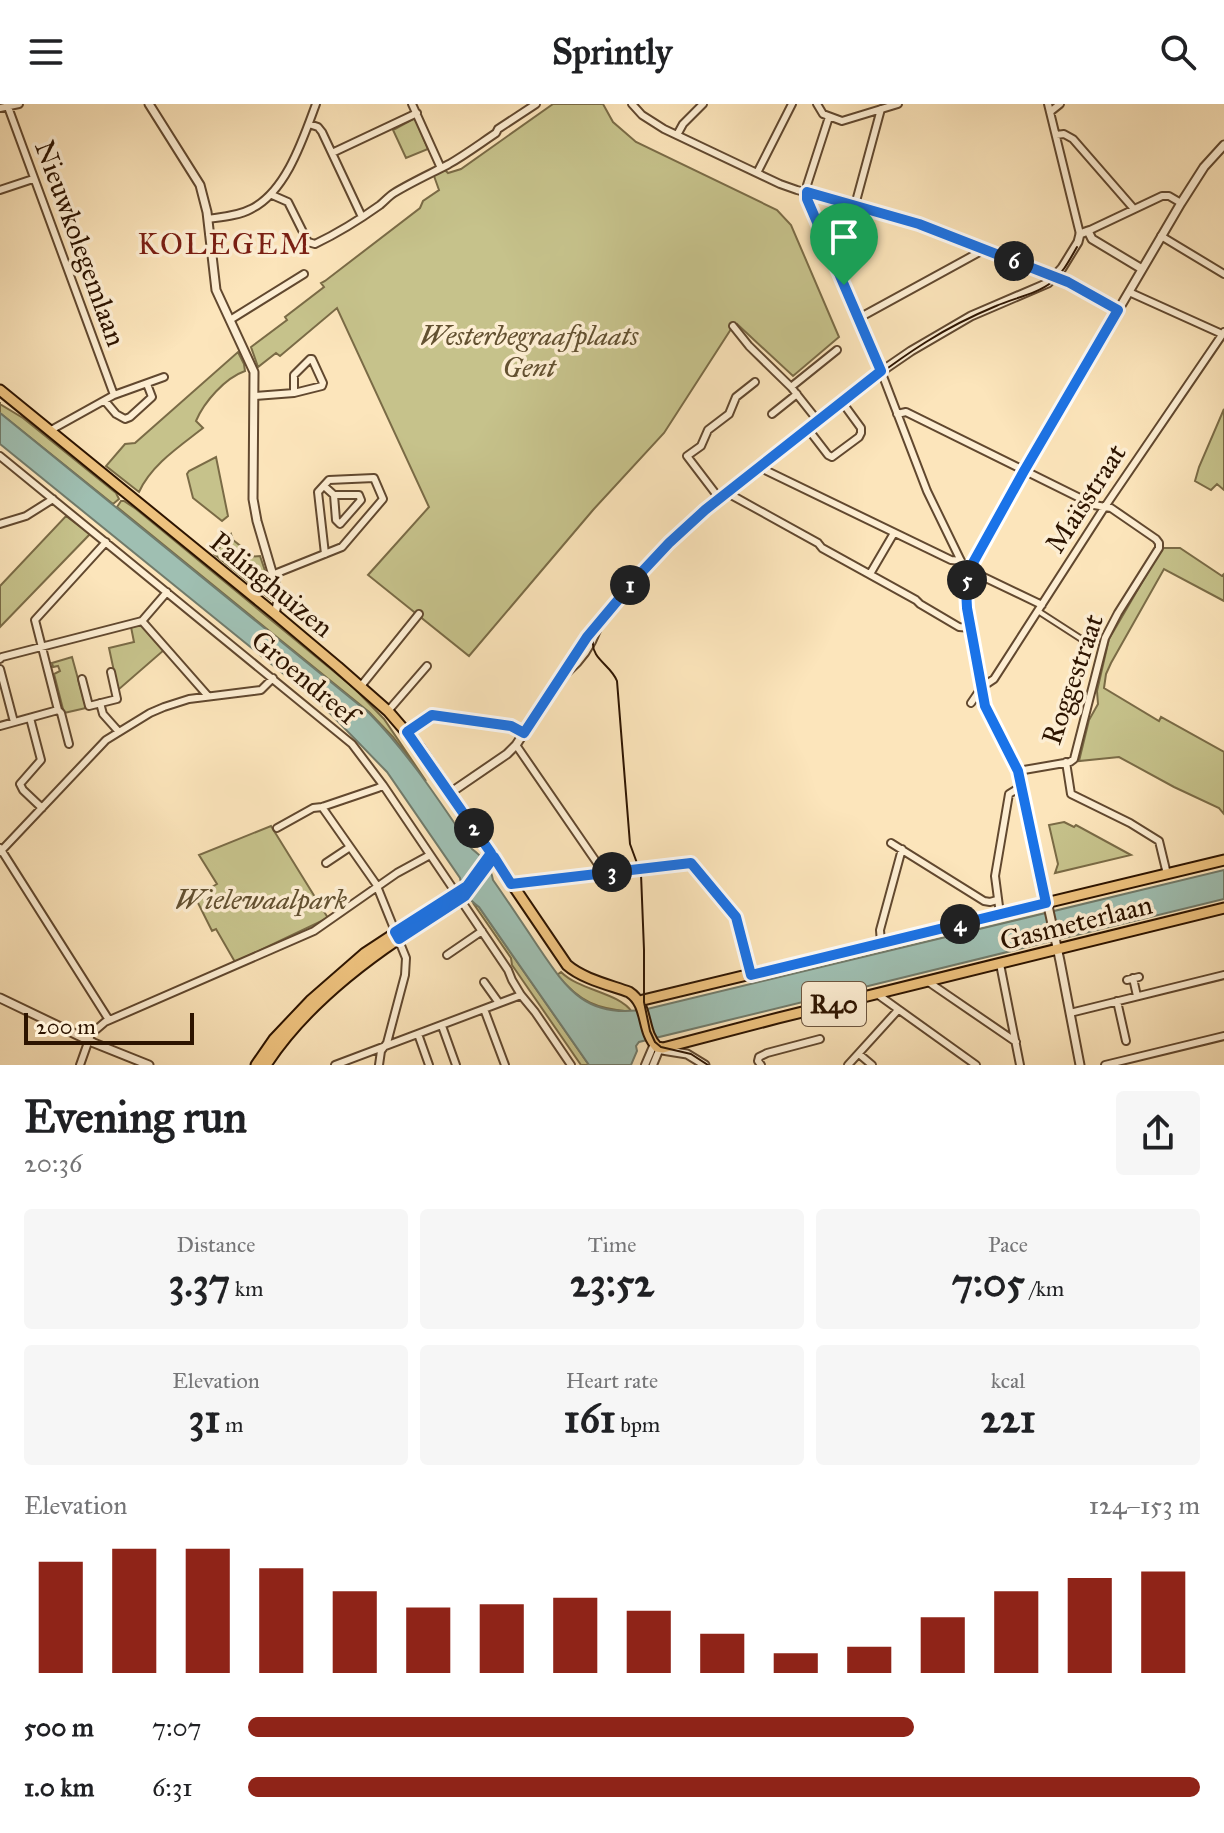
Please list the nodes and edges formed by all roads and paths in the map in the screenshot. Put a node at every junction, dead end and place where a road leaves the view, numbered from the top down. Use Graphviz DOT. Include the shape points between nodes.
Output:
graph roads {
  1 [pos="19,104"];
  2 [pos="149,104"];
  3 [pos="316,104"];
  4 [pos="412,104"];
  5 [pos="536,104"];
  6 [pos="632,104"];
  7 [pos="703,104"];
  8 [pos="792,104"];
  9 [pos="817,104"];
  10 [pos="898,104"];
  11 [pos="1060,104"];
  12 [pos="4,107"];
  13 [pos="1049,108"];
  14 [pos="881,109"];
  15 [pos="417,113"];
  16 [pos="829,117"];
  17 [pos="309,124"];
  18 [pos="677,135"];
  19 [pos="1056,135"];
  20 [pos="1224,145"];
  21 [pos="332,153"];
  22 [pos="440,166"];
  23 [pos="757,173"];
  24 [pos="33,179"];
  25 [pos="0,190"];
  26 [pos="807,192"];
  27 [pos="272,195"];
  28 [pos="1181,203"];
  29 [pos="855,205"];
  30 [pos="1134,209"];
  31 [pos="362,217"];
  32 [pos="208,219"];
  33 [pos="1084,233"];
  34 [pos="1161,236"];
  35 [pos="985,249"];
  36 [pos="1142,269"];
  37 [pos="304,274"];
  38 [pos="1224,274"];
  39 [pos="1056,277"];
  40 [pos="1129,292"];
  41 [pos="1118,310"];
  42 [pos="859,318"];
  43 [pos="230,320"];
  44 [pos="733,326"];
  45 [pos="1223,333"];
  46 [pos="837,350"];
  47 [pos="881,371"];
  48 [pos="164,377"];
  49 [pos="755,382"];
  50 [pos="147,384"];
  51 [pos="791,387"];
  52 [pos="0,390"];
  53 [pos="294,393"];
  54 [pos="797,394"];
  55 [pos="114,395"];
  56 [pos="255,396"];
  57 [pos="105,401"];
  58 [pos="842,402"];
  59 [pos="772,414"];
  60 [pos="897,414"];
  61 [pos="818,421"];
  62 [pos="808,429"];
  63 [pos="51,430"];
  64 [pos="0,456"];
  65 [pos="762,465"];
  66 [pos="1024,471"];
  67 [pos="324,486"];
  68 [pos="728,491"];
  69 [pos="334,495"];
  70 [pos="719,498"];
  71 [pos="53,499"];
  72 [pos="1104,508"];
  73 [pos="0,524"];
  74 [pos="894,533"];
  75 [pos="106,542"];
  76 [pos="325,554"];
  77 [pos="961,561"];
  78 [pos="969,570"];
  79 [pos="870,574"];
  80 [pos="272,575"];
  81 [pos="167,592"];
  82 [pos="1040,608"];
  83 [pos="275,614"];
  84 [pos="419,614"];
  85 [pos="142,621"];
  86 [pos="971,628"];
  87 [pos="1086,642"];
  88 [pos="41,646"];
  89 [pos="0,659"];
  90 [pos="427,666"];
  91 [pos="0,669"];
  92 [pos="111,672"];
  93 [pos="273,678"];
  94 [pos="82,679"];
  95 [pos="361,686"];
  96 [pos="982,687"];
  97 [pos="208,696"];
  98 [pos="100,703"];
  99 [pos="971,703"];
  100 [pos="58,710"];
  101 [pos="388,711"];
  102 [pos="30,718"];
  103 [pos="14,722"];
  104 [pos="0,726"];
  105 [pos="119,732"];
  106 [pos="407,732"];
  107 [pos="524,733"];
  108 [pos="69,744"];
  109 [pos="516,745"];
  110 [pos="1066,762"];
  111 [pos="1018,771"];
  112 [pos="383,785"];
  113 [pos="1022,786"];
  114 [pos="450,793"];
  115 [pos="322,807"];
  116 [pos="42,808"];
  117 [pos="277,828"];
  118 [pos="891,843"];
  119 [pos="350,847"];
  120 [pos="902,849"];
  121 [pos="1,850"];
  122 [pos="430,855"];
  123 [pos="490,858"];
  124 [pos="1224,860"];
  125 [pos="326,863"];
  126 [pos="604,873"];
  127 [pos="1167,874"];
  128 [pos="511,884"];
  129 [pos="377,888"];
  130 [pos="461,895"];
  131 [pos="997,900"];
  132 [pos="1047,907"];
  133 [pos="1224,908"];
  134 [pos="1000,914"];
  135 [pos="482,931"];
  136 [pos="397,935"];
  137 [pos="881,943"];
  138 [pos="1056,946"];
  139 [pos="447,955"];
  140 [pos="1000,964"];
  141 [pos="751,975"];
  142 [pos="1224,975"];
  143 [pos="1133,978"];
  144 [pos="927,981"];
  145 [pos="484,982"];
  146 [pos="877,994"];
  147 [pos="521,995"];
  148 [pos="1137,996"];
  149 [pos="0,998"];
  150 [pos="1117,1001"];
  151 [pos="499,1003"];
  152 [pos="640,1004"];
  153 [pos="484,1009"];
  154 [pos="898,1010"];
  155 [pos="1070,1013"];
  156 [pos="109,1020"];
  157 [pos="442,1026"];
  158 [pos="418,1034"];
  159 [pos="1224,1036"];
  160 [pos="820,1039"];
  161 [pos="88,1041"];
  162 [pos="1126,1041"];
  163 [pos="1016,1042"];
  164 [pos="655,1045"];
  165 [pos="383,1047"];
  166 [pos="859,1054"];
  167 [pos="80,1065"];
  168 [pos="149,1065"];
  169 [pos="256,1065"];
  170 [pos="266,1065"];
  171 [pos="335,1065"];
  172 [pos="379,1065"];
  173 [pos="429,1065"];
  174 [pos="456,1065"];
  175 [pos="505,1065"];
  176 [pos="571,1065"];
  177 [pos="645,1065"];
  178 [pos="653,1065"];
  179 [pos="705,1065"];
  180 [pos="761,1065"];
  181 [pos="848,1065"];
  182 [pos="872,1065"];
  183 [pos="976,1065"];
  184 [pos="1020,1065"];
  185 [pos="1080,1065"];
  186 [pos="1105,1065"];
  1 -- 12 [label="street"];
  2 -- 32 [label="street" via="200,185"];
  3 -- 17 [label="street"];
  4 -- 15 [label="street"];
  5 -- 22 [label="street"];
  6 -- 18 [label="street" via="646,119"];
  7 -- 18 [label="street"];
  8 -- 23 [label="street"];
  9 -- 16 [label="street"];
  10 -- 14 [label="street"];
  11 -- 13 [label="street"];
  12 -- 24 [label="street, Nieuwkolegemlaan"];
  13 -- 19 [label="street"];
  14 -- 16 [label="street" via="842,121"];
  14 -- 29 [label="street"];
  15 -- 21 [label="street"];
  15 -- 22 [label="street"];
  16 -- 26 [label="street"];
  17 -- 21 [label="street" via="322,132"];
  17 -- 27 [label="street"];
  18 -- 23 [label="street"];
  19 -- 30 [label="street" via="1073,139"];
  19 -- 33 [label="street"];
  20 -- 28 [label="street"];
  21 -- 31 [label="street"];
  22 -- 31 [label="street"];
  23 -- 26 [label="street"];
  24 -- 25 [label="street"];
  24 -- 55 [label="street, Nieuwkolegemlaan"];
  26 -- 29 [label="street"];
  26 -- 42 [label="street"];
  27 -- 31 [label="street" via="288,202 308,242 314,244"];
  27 -- 32 [label="street" via="249,210"];
  28 -- 30 [label="street" via="1162,196"];
  28 -- 34 [label="street"];
  29 -- 35 [label="street"];
  30 -- 33 [label="street"];
  32 -- 43 [label="street" via="216,290"];
  33 -- 36 [label="street"];
  33 -- 39 [label="street"];
  34 -- 36 [label="street"];
  34 -- 38 [label="street"];
  35 -- 39 [label="street"];
  35 -- 42 [label="street"];
  36 -- 40 [label="street"];
  37 -- 43 [label="street"];
  39 -- 41 [label="street"];
  39 -- 47 [label="street" via="942,331"];
  40 -- 41 [label="street"];
  40 -- 45 [label="street"];
  41 -- 66 [label="street"];
  42 -- 47 [label="street"];
  43 -- 56 [label="street" via="254,372"];
  44 -- 51 [label="street"];
  45 -- 72 [label="street, Maïsstraat"];
  46 -- 51 [label="street"];
  47 -- 58 [label="street"];
  47 -- 60 [label="street"];
  48 -- 50 [label="street"];
  49 -- 70 [label="street" via="687,456"];
  50 -- 55 [label="street"];
  50 -- 57 [label="street" via="152,397 130,417 116,414"];
  51 -- 54 [label="street"];
  52 -- 63 [label="main road, Palinghuizen"];
  53 -- 53 [label="street" via="294,375 312,359 322,386"];
  53 -- 56 [label="street"];
  54 -- 59 [label="street"];
  54 -- 61 [label="street"];
  55 -- 57 [label="street"];
  56 -- 80 [label="street" via="253,499"];
  57 -- 63 [label="street"];
  58 -- 61 [label="street"];
  58 -- 62 [label="street" via="861,428 859,437 832,457"];
  60 -- 66 [label="street" via="906,412"];
  60 -- 77 [label="street"];
  61 -- 62 [label="street"];
  62 -- 65 [label="street"];
  63 -- 83 [label="main road, Palinghuizen"];
  64 -- 71 [label="street, Groendreef"];
  65 -- 68 [label="street"];
  65 -- 74 [label="street"];
  66 -- 72 [label="street"];
  66 -- 78 [label="street"];
  67 -- 69 [label="street"];
  67 -- 76 [label="street" via="318,492"];
  67 -- 76 [label="street" via="329,480 374,478 383,499 342,547"];
  68 -- 70 [label="street"];
  68 -- 79 [label="street"];
  69 -- 69 [label="street" via="336,520 340,524 361,500 359,495"];
  70 -- 107 [label="street" via="654,559 579,648"];
  71 -- 73 [label="street"];
  71 -- 75 [label="street, Groendreef"];
  72 -- 82 [label="street, Maïsstraat"];
  72 -- 110 [label="street, Roggestraat" via="1116,511 1159,545 1110,627 1074,759"];
  74 -- 77 [label="street"];
  74 -- 79 [label="street"];
  75 -- 81 [label="street, Groendreef"];
  75 -- 88 [label="street" via="35,620"];
  76 -- 80 [label="street"];
  77 -- 78 [label="street"];
  78 -- 82 [label="street"];
  78 -- 86 [label="street"];
  79 -- 86 [label="street" via="959,627"];
  80 -- 83 [label="street" via="279,596"];
  81 -- 85 [label="street"];
  81 -- 93 [label="street, Groendreef"];
  82 -- 87 [label="street"];
  82 -- 96 [label="street, Maïsstraat" via="994,679"];
  83 -- 95 [label="main road, Palinghuizen"];
  84 -- 95 [label="street"];
  85 -- 88 [label="street"];
  85 -- 97 [label="street"];
  86 -- 96 [label="street"];
  88 -- 89 [label="street"];
  88 -- 100 [label="street"];
  90 -- 101 [label="street"];
  91 -- 103 [label="street"];
  92 -- 98 [label="street" via="117,699"];
  93 -- 97 [label="street" via="261,690"];
  93 -- 112 [label="street, Groendreef" via="352,744"];
  94 -- 98 [label="street" via="89,706"];
  95 -- 101 [label="main road, Palinghuizen"];
  96 -- 99 [label="street, Maïsstraat"];
  96 -- 111 [label="street" via="985,706"];
  97 -- 105 [label="street" via="164,707"];
  98 -- 105 [label="street"];
  100 -- 102 [label="street"];
  100 -- 108 [label="street"];
  101 -- 106 [label="main road, Palinghuizen"];
  102 -- 103 [label="street"];
  102 -- 116 [label="street" via="41,760 20,784"];
  103 -- 104 [label="street"];
  105 -- 116 [label="street"];
  106 -- 107 [label="street" via="432,715 511,726"];
  106 -- 114 [label="main road, Palinghuizen"];
  107 -- 109 [label="street"];
  109 -- 114 [label="street"];
  109 -- 126 [label="street"];
  110 -- 111 [label="street, Roggestraat"];
  110 -- 127 [label="street" via="1071,794 1154,836"];
  111 -- 113 [label="street"];
  112 -- 115 [label="street"];
  112 -- 122 [label="street, Groendreef"];
  113 -- 131 [label="street" via="1009,794 995,876"];
  113 -- 132 [label="street"];
  114 -- 123 [label="main road, Palinghuizen"];
  115 -- 117 [label="street"];
  115 -- 119 [label="street"];
  116 -- 121 [label="street"];
  118 -- 120 [label="street"];
  119 -- 125 [label="street"];
  119 -- 129 [label="street"];
  120 -- 131 [label="street" via="984,901"];
  120 -- 137 [label="street"];
  121 -- 156 [label="street"];
  122 -- 129 [label="street"];
  122 -- 130 [label="street, Groendreef"];
  123 -- 128 [label="main road, Palinghuizen"];
  123 -- 130 [label="main road"];
  124 -- 127 [label="main road"];
  126 -- 128 [label="street"];
  126 -- 141 [label="street" via="691,863 736,917"];
  127 -- 132 [label="main road"];
  128 -- 152 [label="main road, Palinghuizen" via="571,969 629,992"];
  129 -- 136 [label="street"];
  129 -- 156 [label="street" via="314,931"];
  130 -- 135 [label="street, Groendreef"];
  130 -- 136 [label="main road"];
  131 -- 134 [label="street"];
  132 -- 134 [label="main road"];
  132 -- 138 [label="street"];
  133 -- 138 [label="main road, Gasmeterlaan / R40"];
  134 -- 137 [label="main road"];
  135 -- 139 [label="street"];
  135 -- 147 [label="street, Groendreef"];
  136 -- 165 [label="street" via="407,966"];
  136 -- 169 [label="main road" via="365,953 310,1001"];
  136 -- 170 [label="main road" via="315,1006"];
  137 -- 141 [label="main road"];
  138 -- 140 [label="main road, Gasmeterlaan / R40"];
  138 -- 155 [label="street"];
  140 -- 144 [label="main road, Gasmeterlaan / R40"];
  140 -- 163 [label="street"];
  141 -- 152 [label="main road"];
  142 -- 148 [label="street"];
  143 -- 148 [label="street"];
  144 -- 146 [label="main road, Gasmeterlaan / R40"];
  144 -- 163 [label="street"];
  145 -- 151 [label="street"];
  146 -- 154 [label="street"];
  146 -- 164 [label="main road, Gasmeterlaan / R40"];
  147 -- 151 [label="street"];
  147 -- 176 [label="street, Groendreef"];
  148 -- 150 [label="street"];
  149 -- 161 [label="street"];
  150 -- 155 [label="street"];
  150 -- 162 [label="street"];
  151 -- 153 [label="street"];
  152 -- 164 [label="main road"];
  153 -- 157 [label="street"];
  153 -- 175 [label="street"];
  154 -- 166 [label="street"];
  154 -- 183 [label="street"];
  155 -- 185 [label="street"];
  156 -- 161 [label="street"];
  157 -- 158 [label="street"];
  157 -- 174 [label="street"];
  158 -- 165 [label="street"];
  158 -- 173 [label="street"];
  159 -- 186 [label="street"];
  160 -- 180 [label="street" via="767,1053 759,1057"];
  161 -- 167 [label="street"];
  161 -- 168 [label="street"];
  163 -- 184 [label="street"];
  164 -- 177 [label="street"];
  164 -- 178 [label="street"];
  164 -- 179 [label="street"];
  165 -- 171 [label="street"];
  165 -- 172 [label="street"];
  166 -- 181 [label="street"];
  166 -- 182 [label="street"];
}
